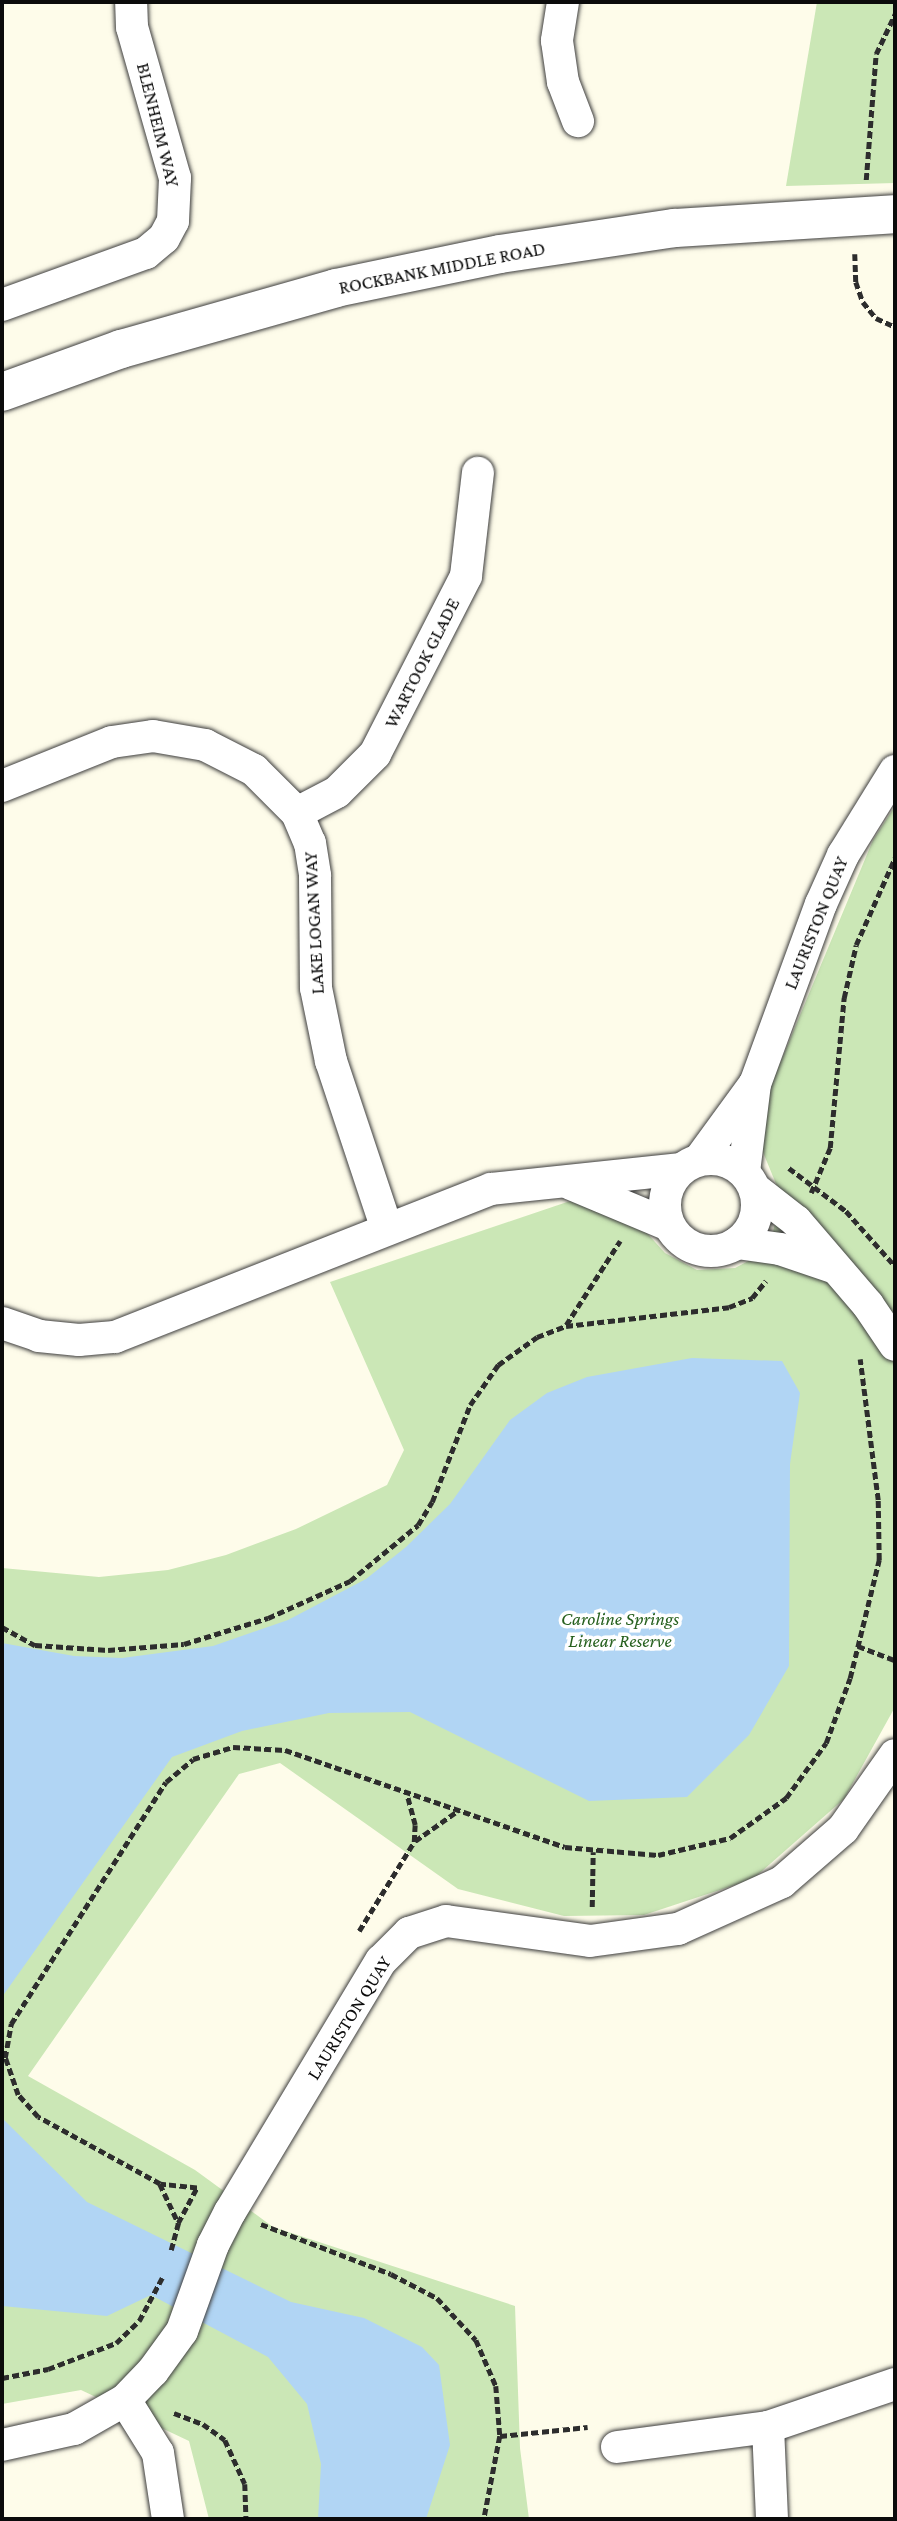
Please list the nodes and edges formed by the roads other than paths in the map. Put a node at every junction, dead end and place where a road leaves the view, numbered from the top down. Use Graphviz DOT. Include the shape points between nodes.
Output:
graph roads {
  1 [pos="131,2"];
  2 [pos="563,2"];
  3 [pos="578,121"];
  4 [pos="895,214"];
  5 [pos="2,305"];
  6 [pos="2,392"];
  7 [pos="478,473"];
  8 [pos="895,771"];
  9 [pos="2,786"];
  10 [pos="297,813"];
  11 [pos="755,1084"];
  12 [pos="690,1164"];
  13 [pos="750,1180"];
  14 [pos="564,1181"];
  15 [pos="669,1226"];
  16 [pos="387,1228"];
  17 [pos="737,1243"];
  18 [pos="834,1267"];
  19 [pos="2,1323"];
  20 [pos="895,1345"];
  21 [pos="894,1760"];
  22 [pos="895,2384"];
  23 [pos="125,2399"];
  24 [pos="768,2427"];
  25 [pos="2,2445"];
  26 [pos="617,2447"];
  27 [pos="168,2519"];
  28 [pos="772,2519"];
  1 -- 5 [label="street, BLENHEIM WAY" via="132,27 175,177 173,221 146,253"];
  2 -- 3 [label="street" via="557,41 562,82"];
  4 -- 6 [label="street, ROCKBANK MIDDLE ROAD" via="675,228 500,254 336,288 121,349"];
  7 -- 10 [label="street, WARTOOK GLADE" via="466,576 375,754 337,792"];
  8 -- 11 [label="street, LAURISTON QUAY" via="843,855"];
  9 -- 10 [label="street, LAKE LOGAN WAY" via="112,742 153,736 205,746 254,770"];
  10 -- 16 [label="street, LAKE LOGAN WAY" via="310,843 315,876 316,988 331,1061"];
  11 -- 12 [label="street, LAURISTON QUAY"];
  11 -- 13 [label="street, LAURISTON QUAY"];
  12 -- 13 [label="street" via="716,1158"];
  12 -- 14 [label="street"];
  12 -- 15 [label="street" via="664,1195"];
  13 -- 17 [label="street" via="755,1219"];
  13 -- 18 [label="street" via="796,1221"];
  14 -- 15 [label="street"];
  14 -- 16 [label="street" via="491,1189"];
  15 -- 17 [label="street" via="691,1247 723,1250"];
  16 -- 19 [label="street" via="115,1337 39,1336"];
  17 -- 18 [label="street" via="780,1248"];
  18 -- 20 [label="street"];
  21 -- 23 [label="street, LAURISTON QUAY" via="843,1829 782,1882 678,1928 590,1941 446,1921 408,1933 381,1961 230,2212 182,2331"];
  22 -- 24 [label="street"];
  23 -- 25 [label="street, LAURISTON QUAY" via="75,2429"];
  23 -- 27 [label="street" via="158,2454"];
  24 -- 26 [label="street"];
  24 -- 28 [label="street"];
}
